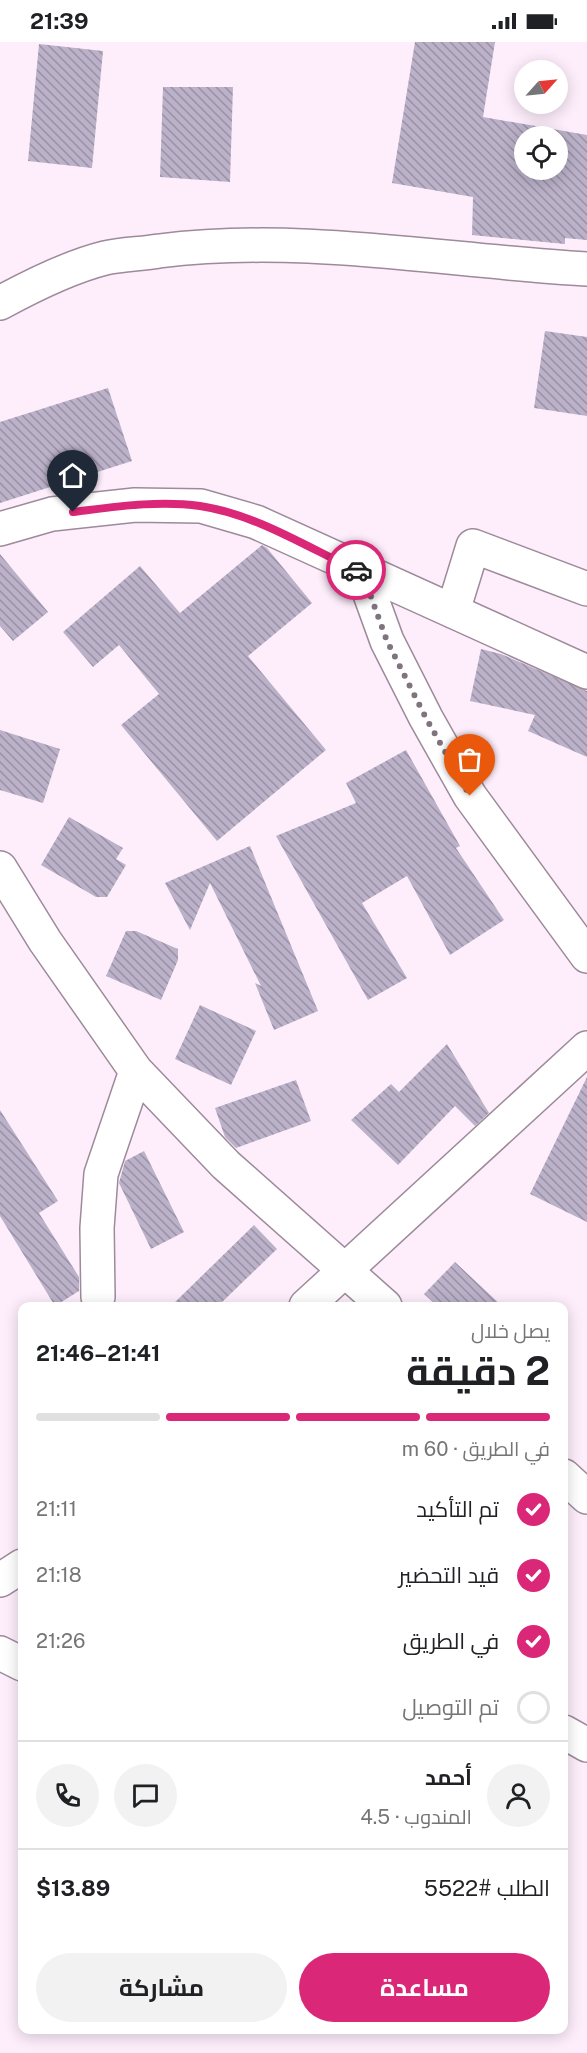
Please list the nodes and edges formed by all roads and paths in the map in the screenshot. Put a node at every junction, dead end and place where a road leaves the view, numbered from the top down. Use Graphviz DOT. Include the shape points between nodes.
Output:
graph roads {
  1 [pos="587,269"];
  2 [pos="0,303"];
  3 [pos="0,529"];
  4 [pos="362,572"];
  5 [pos="587,589"];
  6 [pos="453,611"];
  7 [pos="587,672"];
  8 [pos="0,868"];
  9 [pos="587,956"];
  10 [pos="587,1048"];
  11 [pos="136,1071"];
  12 [pos="346,1270"];
  13 [pos="98,1297"];
  14 [pos="310,1302"];
  15 [pos="381,1302"];
  16 [pos="568,1480"];
  17 [pos="587,1497"];
  18 [pos="18,1569"];
  19 [pos="0,1580"];
  20 [pos="0,1653"];
  21 [pos="18,1662"];
  22 [pos="568,1734"];
  23 [pos="587,1745"];
  1 -- 2 [label="street" via="326,245 206,246 105,258 35,284"];
  3 -- 4 [label="street" via="52,514 135,504 201,506 256,522"];
  4 -- 6 [label="street"];
  4 -- 9 [label="street" via="387,641 470,796"];
  5 -- 6 [label="street" via="472,546"];
  6 -- 7 [label="street"];
  8 -- 11 [label="street" via="45,941"];
  10 -- 12 [label="street"];
  11 -- 12 [label="street" via="226,1165"];
  11 -- 13 [label="street" via="101,1174"];
  12 -- 14 [label="street"];
  12 -- 15 [label="street"];
  16 -- 17 [label="street"];
  18 -- 19 [label="street"];
  20 -- 21 [label="street"];
  22 -- 23 [label="street"];
}
